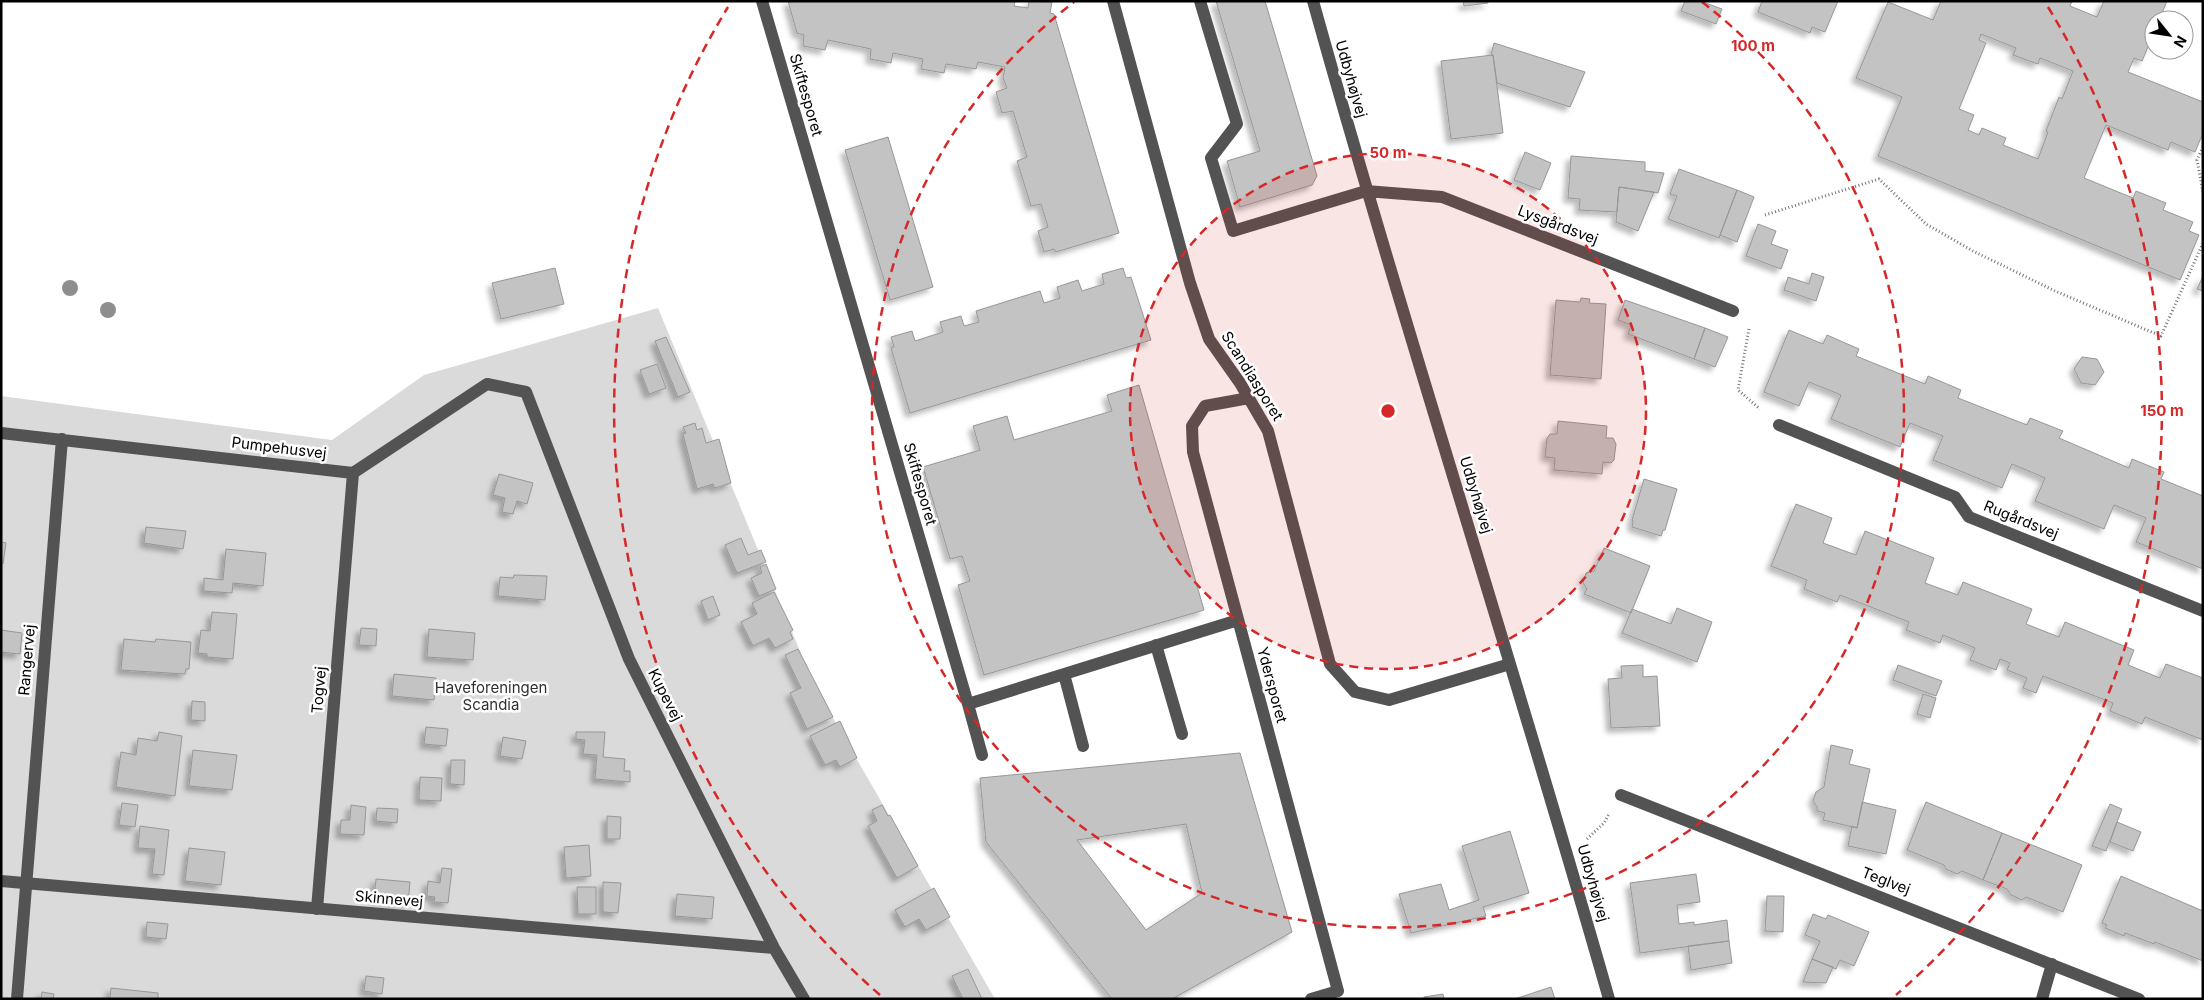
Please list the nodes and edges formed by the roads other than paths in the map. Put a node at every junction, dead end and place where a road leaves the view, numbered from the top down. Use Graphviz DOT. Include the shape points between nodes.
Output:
graph roads {
  1 [pos="762,1"];
  2 [pos="1113,1"];
  3 [pos="1200,1"];
  4 [pos="1313,1"];
  5 [pos="1366,192"];
  6 [pos="1733,311"];
  7 [pos="1249,398"];
  8 [pos="1780,425"];
  9 [pos="1,433"];
  10 [pos="62,439"];
  11 [pos="353,473"];
  12 [pos="2203,611"];
  13 [pos="1238,620"];
  14 [pos="1156,645"];
  15 [pos="1510,664"];
  16 [pos="1064,674"];
  17 [pos="968,704"];
  18 [pos="1182,734"];
  19 [pos="1083,746"];
  20 [pos="982,755"];
  21 [pos="1621,795"];
  22 [pos="1,881"];
  23 [pos="25,884"];
  24 [pos="317,910"];
  25 [pos="774,948"];
  26 [pos="2052,964"];
  27 [pos="17,999"];
  28 [pos="804,999"];
  29 [pos="1311,999"];
  30 [pos="1609,999"];
  31 [pos="2042,999"];
  32 [pos="2139,999"];
  1 -- 17 [label="street, Skiftesporet"];
  2 -- 7 [label="street, Scandiasporet" via="1190,283 1209,340"];
  3 -- 5 [label="street" via="1237,124 1211,158 1233,231"];
  4 -- 5 [label="street, Udbyhøjvej"];
  5 -- 6 [label="street, Lysgårdsvej" via="1442,197"];
  5 -- 15 [label="street, Udbyhøjvej"];
  7 -- 13 [label="street, Ydersporet" via="1205,406 1192,426 1193,452"];
  7 -- 15 [label="street, Scandiasporet" via="1268,431 1330,664 1355,692 1389,700"];
  8 -- 12 [label="street, Rugårdsvej" via="1955,497 1969,517"];
  9 -- 10 [label="street, Pumpehusvej"];
  10 -- 11 [label="street, Pumpehusvej"];
  10 -- 23 [label="street, Rangervej"];
  11 -- 24 [label="street, Togvej"];
  11 -- 25 [label="street, Kupevej" via="487,384 526,392 629,659"];
  13 -- 14 [label="street"];
  13 -- 29 [label="street, Ydersporet" via="1338,991"];
  14 -- 16 [label="street"];
  14 -- 18 [label="street"];
  15 -- 30 [label="street, Udbyhøjvej"];
  16 -- 17 [label="street"];
  16 -- 19 [label="street"];
  17 -- 20 [label="street, Skiftesporet"];
  21 -- 26 [label="street, Teglvej"];
  22 -- 23 [label="street, Skinnevej"];
  23 -- 24 [label="street, Skinnevej"];
  23 -- 27 [label="street, Rangervej"];
  24 -- 25 [label="street, Skinnevej"];
  25 -- 28 [label="street, Kupevej"];
  26 -- 31 [label="street"];
  26 -- 32 [label="street, Teglvej"];
}
